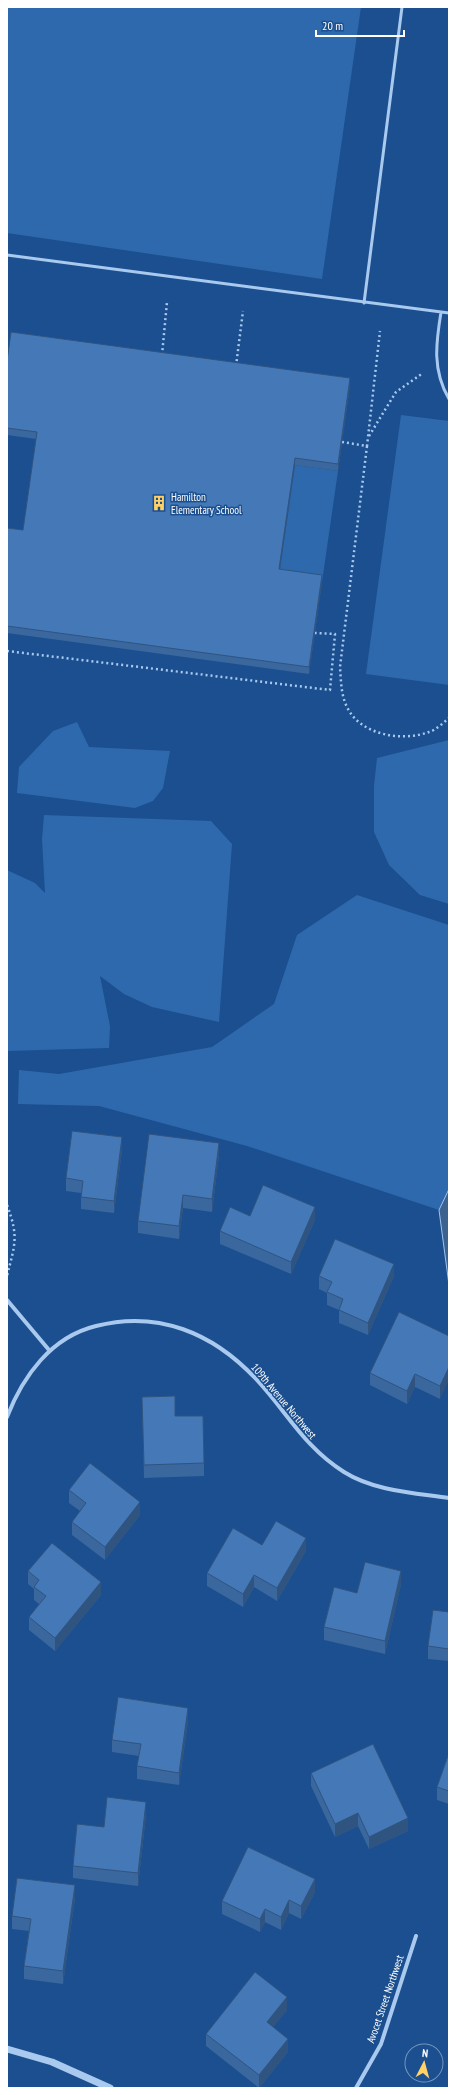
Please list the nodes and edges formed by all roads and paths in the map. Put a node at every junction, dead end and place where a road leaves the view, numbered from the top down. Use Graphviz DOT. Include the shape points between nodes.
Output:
graph roads {
  1 [pos="402,7"];
  2 [pos="7,255"];
  3 [pos="167,302"];
  4 [pos="364,303"];
  5 [pos="243,311"];
  6 [pos="441,312"];
  7 [pos="449,313"];
  8 [pos="380,331"];
  9 [pos="162,360"];
  10 [pos="236,369"];
  11 [pos="439,372"];
  12 [pos="449,399"];
  13 [pos="368,439"];
  14 [pos="342,442"];
  15 [pos="367,446"];
  16 [pos="315,632"];
  17 [pos="7,651"];
  18 [pos="449,718"];
  19 [pos="7,1205"];
  20 [pos="7,1276"];
  21 [pos="7,1300"];
  22 [pos="49,1350"];
  23 [pos="7,1417"];
  24 [pos="449,1498"];
  25 [pos="416,1936"];
  26 [pos="7,2049"];
  27 [pos="110,2088"];
  28 [pos="356,2088"];
  1 -- 4 [label="lane"];
  2 -- 4 [label="lane"];
  3 -- 9 [label="path"];
  4 -- 6 [label="lane"];
  5 -- 10 [label="path"];
  6 -- 7 [label="lane"];
  6 -- 11 [label="lane" via="435,350"];
  8 -- 13 [label="path"];
  11 -- 12 [label="lane" via="442,386"];
  11 -- 13 [label="path" via="420,374 396,392"];
  13 -- 15 [label="path"];
  14 -- 15 [label="path"];
  15 -- 18 [label="path" via="340,667 342,692 347,708 358,722 371,730 403,736 431,732"];
  16 -- 17 [label="path" via="335,634 330,690"];
  19 -- 20 [label="path" via="16,1233"];
  21 -- 22 [label="street"];
  22 -- 23 [label="street, 109th Avenue Northwest" via="23,1382"];
  22 -- 24 [label="street, 109th Avenue Northwest" via="72,1334 108,1323 140,1320 175,1325 208,1340 232,1356 256,1379 310,1446 346,1473 368,1484"];
  25 -- 28 [label="street, Avocet Street Northwest" via="381,2044"];
  26 -- 27 [label="street" via="52,2062"];
}
